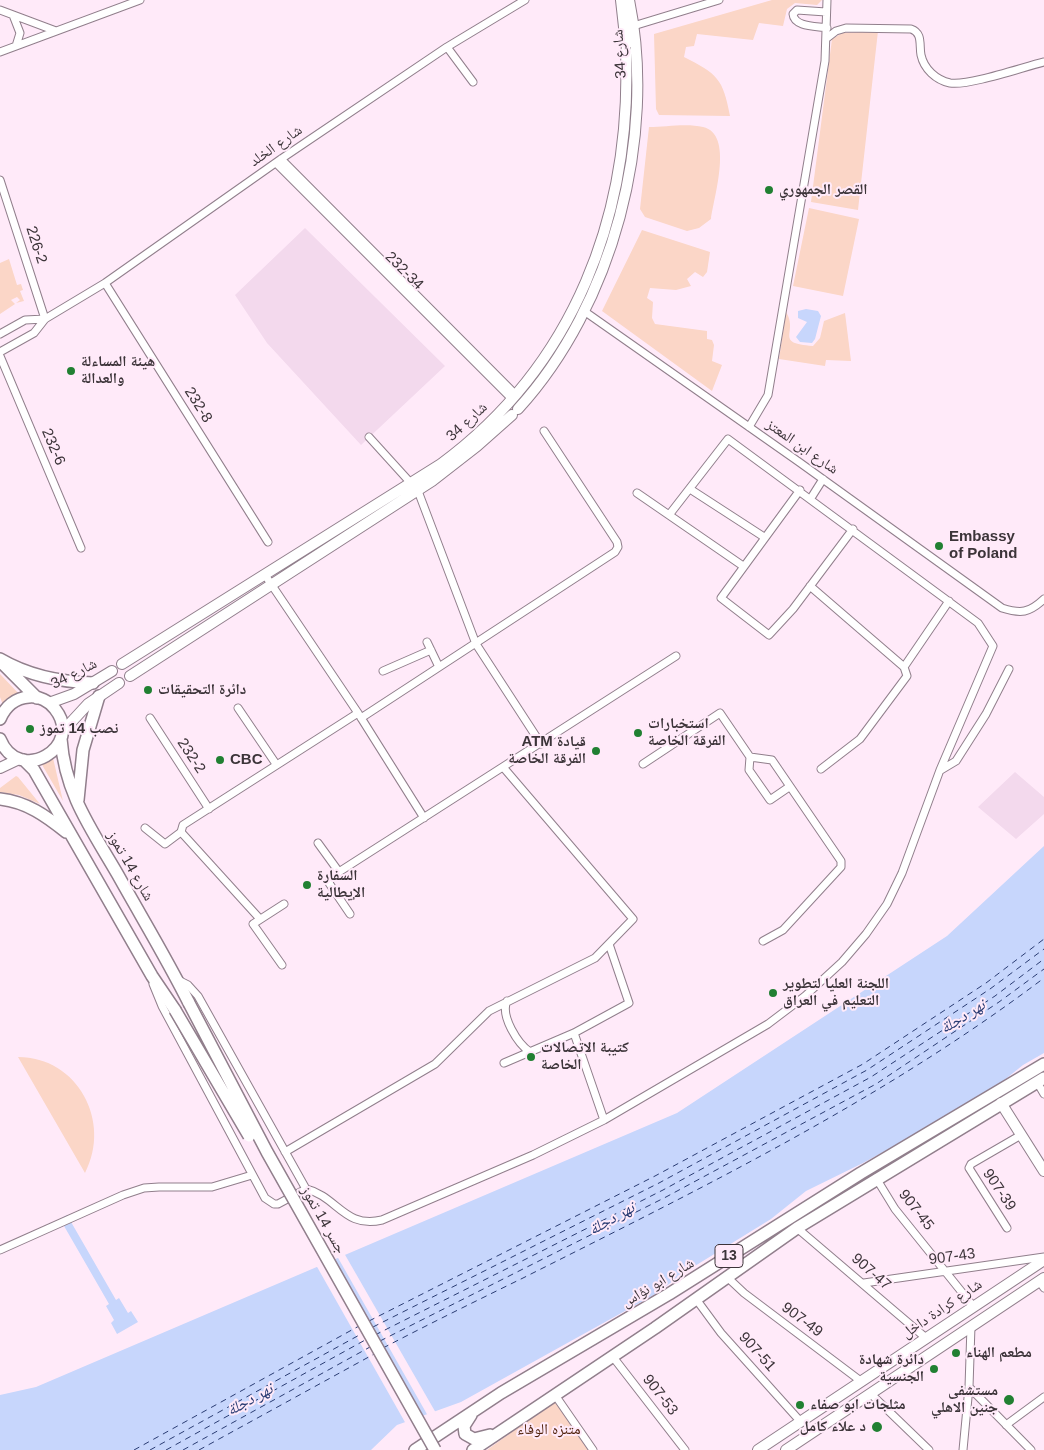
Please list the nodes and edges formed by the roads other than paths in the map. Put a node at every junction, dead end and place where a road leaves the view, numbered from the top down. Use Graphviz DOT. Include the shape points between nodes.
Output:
graph roads {
  1 [pos="140,0"];
  2 [pos="525,0"];
  3 [pos="621,0"];
  4 [pos="629,0"];
  5 [pos="719,0"];
  6 [pos="826,0"];
  7 [pos="0,10"];
  8 [pos="826,12"];
  9 [pos="13,15"];
  10 [pos="629,27"];
  11 [pos="827,28"];
  12 [pos="56,31"];
  13 [pos="827,38"];
  14 [pos="16,46"];
  15 [pos="447,47"];
  16 [pos="0,52"];
  17 [pos="1044,62"];
  18 [pos="473,82"];
  19 [pos="278,161"];
  20 [pos="0,180"];
  21 [pos="105,283"];
  22 [pos="584,312"];
  23 [pos="45,319"];
  24 [pos="0,334"];
  25 [pos="0,352"];
  26 [pos="0,356"];
  27 [pos="514,397"];
  28 [pos="749,426"];
  29 [pos="544,431"];
  30 [pos="369,437"];
  31 [pos="822,479"];
  32 [pos="415,487"];
  33 [pos="690,489"];
  34 [pos="800,490"];
  35 [pos="636,493"];
  36 [pos="811,498"];
  37 [pos="669,515"];
  38 [pos="853,529"];
  39 [pos="764,537"];
  40 [pos="268,542"];
  41 [pos="81,548"];
  42 [pos="743,566"];
  43 [pos="265,575"];
  44 [pos="272,585"];
  45 [pos="810,586"];
  46 [pos="1044,599"];
  47 [pos="949,601"];
  48 [pos="426,642"];
  49 [pos="476,644"];
  50 [pos="431,650"];
  51 [pos="676,656"];
  52 [pos="0,660"];
  53 [pos="122,664"];
  54 [pos="439,667"];
  55 [pos="904,667"];
  56 [pos="1009,669"];
  57 [pos="112,671"];
  58 [pos="383,671"];
  59 [pos="130,676"];
  60 [pos="93,683"];
  61 [pos="119,683"];
  62 [pos="99,696"];
  63 [pos="37,698"];
  64 [pos="49,703"];
  65 [pos="238,708"];
  66 [pos="359,716"];
  67 [pos="150,718"];
  68 [pos="0,719"];
  69 [pos="62,735"];
  70 [pos="0,739"];
  71 [pos="541,744"];
  72 [pos="750,757"];
  73 [pos="22,759"];
  74 [pos="276,764"];
  75 [pos="643,764"];
  76 [pos="503,767"];
  77 [pos="0,768"];
  78 [pos="820,769"];
  79 [pos="940,770"];
  80 [pos="789,787"];
  81 [pos="0,800"];
  82 [pos="78,807"];
  83 [pos="209,809"];
  84 [pos="424,818"];
  85 [pos="145,828"];
  86 [pos="181,832"];
  87 [pos="72,837"];
  88 [pos="318,843"];
  89 [pos="339,872"];
  90 [pos="284,904"];
  91 [pos="350,914"];
  92 [pos="260,919"];
  93 [pos="763,941"];
  94 [pos="609,944"];
  95 [pos="282,965"];
  96 [pos="152,976"];
  97 [pos="178,980"];
  98 [pos="507,1001"];
  99 [pos="189,1003"];
  100 [pos="574,1033"];
  101 [pos="530,1052"];
  102 [pos="504,1064"];
  103 [pos="1044,1064"];
  104 [pos="1040,1080"];
  105 [pos="1044,1094"];
  106 [pos="1002,1103"];
  107 [pos="604,1120"];
  108 [pos="1020,1135"];
  109 [pos="285,1152"];
  110 [pos="1044,1171"];
  111 [pos="252,1175"];
  112 [pos="876,1178"];
  113 [pos="306,1189"];
  114 [pos="796,1228"];
  115 [pos="1007,1228"];
  116 [pos="0,1250"];
  117 [pos="1044,1259"];
  118 [pos="947,1272"];
  119 [pos="727,1277"];
  120 [pos="1042,1282"];
  121 [pos="864,1284"];
  122 [pos="696,1299"];
  123 [pos="973,1306"];
  124 [pos="971,1326"];
  125 [pos="926,1338"];
  126 [pos="613,1357"];
  127 [pos="862,1382"];
  128 [pos="969,1387"];
  129 [pos="501,1393"];
  130 [pos="871,1394"];
  131 [pos="555,1395"];
  132 [pos="1044,1398"];
  133 [pos="524,1416"];
  134 [pos="800,1422"];
  135 [pos="1006,1425"];
  136 [pos="415,1450"];
  137 [pos="428,1450"];
  138 [pos="436,1450"];
  139 [pos="474,1450"];
  140 [pos="593,1450"];
  141 [pos="685,1450"];
  142 [pos="758,1450"];
  143 [pos="786,1450"];
  144 [pos="929,1450"];
  145 [pos="963,1450"];
  146 [pos="1031,1450"];
  1 -- 12 [label="street"];
  2 -- 15 [label="street, شارع الخلد"];
  3 -- 10 [label="main road, شارع 34"];
  4 -- 10 [label="main road, شارع 34"];
  5 -- 10 [label="street"];
  6 -- 8 [label="street"];
  7 -- 9 [label="street"];
  8 -- 11 [label="street"];
  8 -- 11 [label="street" via="797,10 793,14 798,23"];
  9 -- 12 [label="street"];
  9 -- 14 [label="street" via="20,33"];
  10 -- 22 [label="main road, شارع 34" via="636,103 627,179 610,247"];
  10 -- 27 [label="main road, شارع 34" via="624,143 600,249 568,320 539,366"];
  11 -- 13 [label="street"];
  12 -- 14 [label="street"];
  13 -- 17 [label="street" via="846,28 911,29 919,36 922,57 931,74 951,83"];
  13 -- 28 [label="street" via="768,395"];
  14 -- 16 [label="street"];
  15 -- 18 [label="street"];
  15 -- 19 [label="street, شارع الخلد"];
  19 -- 21 [label="street, شارع الخلد"];
  19 -- 27 [label="street, 232-34"];
  20 -- 23 [label="street, 226-2"];
  21 -- 23 [label="street, شارع الخلد"];
  21 -- 40 [label="street, 232-8"];
  22 -- 28 [label="street, شارع ابن المعتز"];
  22 -- 32 [label="main road, شارع 34" via="552,367 515,412 462,459"];
  23 -- 24 [label="street, شارع الخلد" via="25,320"];
  23 -- 25 [label="street, شارع الخلد" via="34,333"];
  26 -- 41 [label="street, 232-6"];
  27 -- 32 [label="main road, شارع 34" via="468,443"];
  28 -- 31 [label="street, شارع ابن المعتز"];
  29 -- 49 [label="street" via="618,547"];
  30 -- 32 [label="street"];
  31 -- 36 [label="street"];
  31 -- 46 [label="street, شارع ابن المعتز" via="1002,608 1019,613 1037,606"];
  32 -- 43 [label="main road, شارع 34"];
  32 -- 44 [label="main road, شارع 34"];
  32 -- 49 [label="street"];
  33 -- 34 [label="street" via="728,439"];
  33 -- 37 [label="street"];
  33 -- 39 [label="street"];
  34 -- 36 [label="street"];
  34 -- 39 [label="street"];
  35 -- 37 [label="street"];
  36 -- 38 [label="street"];
  37 -- 42 [label="street"];
  38 -- 45 [label="street"];
  38 -- 47 [label="street"];
  39 -- 42 [label="street"];
  42 -- 45 [label="street" via="721,598 769,635"];
  43 -- 44 [label="street"];
  43 -- 53 [label="main road, شارع 34"];
  44 -- 59 [label="main road, شارع 34"];
  44 -- 66 [label="street"];
  45 -- 55 [label="street"];
  47 -- 55 [label="street"];
  47 -- 79 [label="street" via="978,623 992,646"];
  48 -- 50 [label="street"];
  49 -- 54 [label="street"];
  49 -- 71 [label="street"];
  50 -- 54 [label="street"];
  50 -- 58 [label="street"];
  51 -- 71 [label="street"];
  52 -- 60 [label="main road" via="39,676"];
  52 -- 63 [label="main road"];
  54 -- 66 [label="street"];
  55 -- 78 [label="street" via="907,676 860,739"];
  56 -- 79 [label="street" via="986,714 956,761"];
  57 -- 60 [label="main road, شارع 34"];
  60 -- 64 [label="main road, شارع 34"];
  61 -- 62 [label="main road, شارع 34"];
  62 -- 69 [label="main road, شارع 34" via="80,710"];
  62 -- 82 [label="main road" via="83,750"];
  63 -- 64 [label="main road"];
  63 -- 68 [label="main road" via="17,700 6,708"];
  64 -- 69 [label="main road, شارع 14 تموز" via="58,713"];
  65 -- 74 [label="street"];
  66 -- 74 [label="street"];
  66 -- 84 [label="street"];
  67 -- 83 [label="street, 232-2"];
  69 -- 73 [label="main road" via="54,750 43,758"];
  69 -- 82 [label="main road, شارع 14 تموز" via="69,782"];
  70 -- 73 [label="main road" via="9,753"];
  71 -- 76 [label="street"];
  72 -- 75 [label="street" via="720,713"];
  72 -- 80 [label="street" via="772,760"];
  72 -- 80 [label="street" via="749,770 770,800"];
  73 -- 77 [label="main road"];
  73 -- 87 [label="main road" via="34,770"];
  74 -- 83 [label="street"];
  76 -- 84 [label="street"];
  76 -- 94 [label="street" via="633,919"];
  79 -- 107 [label="street" via="902,873 887,904 842,962 768,1024"];
  80 -- 93 [label="street" via="840,857 841,867 783,930"];
  81 -- 87 [label="main road" via="32,807"];
  82 -- 97 [label="main road, شارع 14 تموز"];
  83 -- 86 [label="street" via="183,825"];
  84 -- 89 [label="street"];
  85 -- 86 [label="street" via="165,844"];
  86 -- 92 [label="street"];
  87 -- 96 [label="main road"];
  88 -- 89 [label="street"];
  89 -- 91 [label="street" via="329,880"];
  90 -- 92 [label="street"];
  92 -- 95 [label="street" via="254,926"];
  94 -- 98 [label="street" via="596,958"];
  94 -- 100 [label="street" via="629,1003"];
  96 -- 111 [label="street" via="162,1006"];
  96 -- 137 [label="main road, جسر 14 تموز, bridge" via="261,1156"];
  97 -- 99 [label="main road, شارع 14 تموز"];
  97 -- 109 [label="street" via="198,996"];
  98 -- 101 [label="street" via="505,1013 521,1046"];
  98 -- 109 [label="street" via="489,1011 435,1064"];
  99 -- 138 [label="main road, جسر 14 تموز, bridge" via="258,1137"];
  100 -- 101 [label="street"];
  100 -- 107 [label="street"];
  101 -- 102 [label="street"];
  103 -- 129 [label="main road, شارع ابو نؤاس / 13"];
  104 -- 105 [label="street"];
  104 -- 106 [label="main road, 13"];
  106 -- 108 [label="main road"];
  106 -- 112 [label="main road, 13"];
  107 -- 113 [label="street" via="376,1221 359,1221 343,1213 316,1191"];
  108 -- 110 [label="main road"];
  108 -- 115 [label="street, 907-39" via="969,1168"];
  109 -- 113 [label="street"];
  111 -- 113 [label="street" via="265,1198 274,1204"];
  111 -- 116 [label="street" via="212,1186 144,1188"];
  112 -- 114 [label="main road, 13"];
  112 -- 118 [label="street, 907-45" via="895,1209"];
  114 -- 119 [label="main road, 13"];
  114 -- 121 [label="street, 907-47"];
  117 -- 118 [label="street, 907-43"];
  117 -- 123 [label="main road, شارع كرادة داخل"];
  118 -- 121 [label="street, 907-43"];
  118 -- 123 [label="street, 907-45"];
  119 -- 122 [label="main road, 13"];
  119 -- 127 [label="street, 907-49"];
  120 -- 124 [label="main road, شارع كرادة داخل"];
  121 -- 125 [label="street, 907-47"];
  122 -- 126 [label="main road, 13"];
  122 -- 134 [label="street, 907-51" via="721,1333"];
  123 -- 125 [label="main road, شارع كرادة داخل"];
  124 -- 128 [label="street"];
  124 -- 130 [label="main road, شارع كرادة داخل"];
  125 -- 127 [label="main road, شارع كرادة داخل"];
  126 -- 131 [label="main road, 13"];
  126 -- 141 [label="street, 907-53"];
  127 -- 134 [label="main road, شارع كرادة داخل"];
  128 -- 135 [label="street"];
  128 -- 145 [label="street"];
  129 -- 133 [label="main road" via="467,1419 464,1430 468,1437 483,1438 494,1434"];
  129 -- 136 [label="main road, شارع ابو نؤاس / 13"];
  130 -- 143 [label="main road, شارع كرادة داخل"];
  130 -- 144 [label="street"];
  131 -- 133 [label="main road, 13"];
  131 -- 140 [label="street"];
  132 -- 135 [label="street"];
  133 -- 139 [label="main road, 13"];
  134 -- 142 [label="main road, شارع كرادة داخل"];
  135 -- 146 [label="street"];
}
